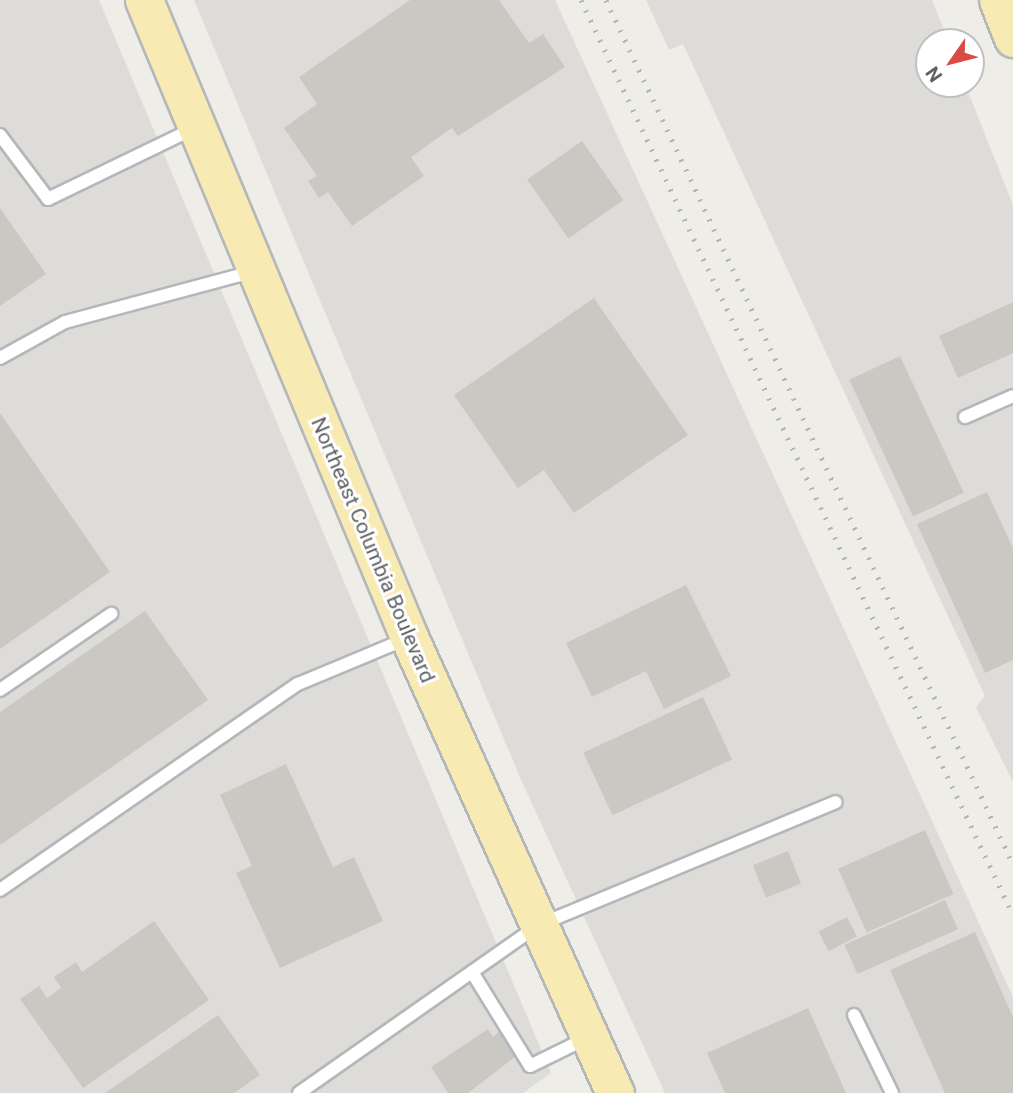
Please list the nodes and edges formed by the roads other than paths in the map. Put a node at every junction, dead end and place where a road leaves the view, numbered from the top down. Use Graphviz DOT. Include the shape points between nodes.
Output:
graph roads {
  1 [pos="145,0"];
  2 [pos="998,0"];
  3 [pos="1013,38"];
  4 [pos="197,127"];
  5 [pos="0,135"];
  6 [pos="256,271"];
  7 [pos="0,358"];
  8 [pos="1013,396"];
  9 [pos="965,417"];
  10 [pos="111,614"];
  11 [pos="409,637"];
  12 [pos="0,690"];
  13 [pos="836,802"];
  14 [pos="0,890"];
  15 [pos="539,925"];
  16 [pos="472,972"];
  17 [pos="854,1015"];
  18 [pos="589,1037"];
  19 [pos="299,1093"];
  20 [pos="615,1093"];
  21 [pos="892,1093"];
  1 -- 4 [label="main road, Northeast Columbia Boulevard"];
  2 -- 3 [label="main road"];
  4 -- 5 [label="lane" via="48,199"];
  4 -- 6 [label="main road, Northeast Columbia Boulevard"];
  6 -- 7 [label="lane" via="65,322"];
  6 -- 11 [label="main road, Northeast Columbia Boulevard"];
  8 -- 9 [label="lane"];
  10 -- 12 [label="lane"];
  11 -- 14 [label="lane" via="298,684"];
  11 -- 15 [label="main road, Northeast Columbia Boulevard"];
  13 -- 15 [label="lane"];
  15 -- 16 [label="lane"];
  15 -- 18 [label="main road, Northeast Columbia Boulevard"];
  16 -- 18 [label="lane" via="530,1066"];
  16 -- 19 [label="lane"];
  17 -- 21 [label="lane"];
  18 -- 20 [label="main road, Northeast Columbia Boulevard"];
}
